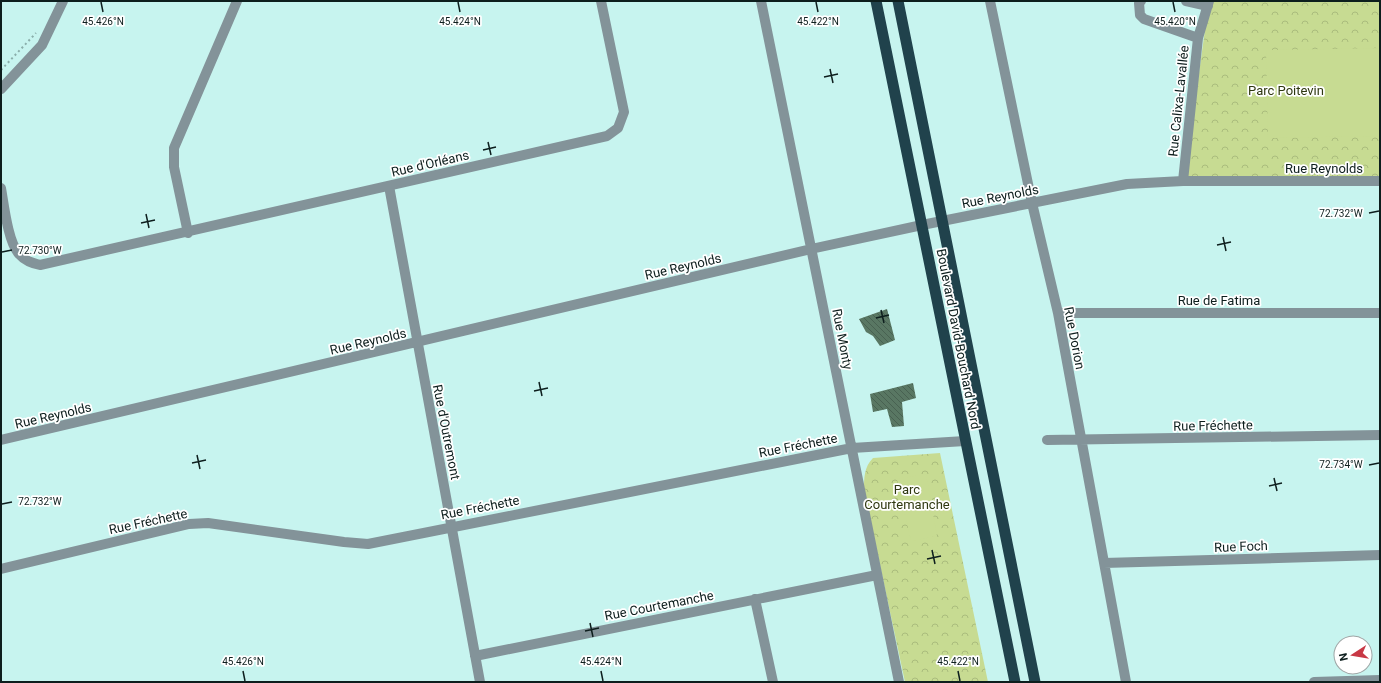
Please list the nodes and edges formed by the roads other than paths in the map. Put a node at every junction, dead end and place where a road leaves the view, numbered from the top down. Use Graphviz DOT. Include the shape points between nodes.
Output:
graph roads {
  1 [pos="63,1"];
  2 [pos="237,1"];
  3 [pos="601,1"];
  4 [pos="761,1"];
  5 [pos="876,1"];
  6 [pos="898,1"];
  7 [pos="990,1"];
  8 [pos="1142,1"];
  9 [pos="1186,1"];
  10 [pos="1208,3"];
  11 [pos="1198,38"];
  12 [pos="1,89"];
  13 [pos="1183,181"];
  14 [pos="1380,181"];
  15 [pos="388,186"];
  16 [pos="1,188"];
  17 [pos="1032,203"];
  18 [pos="942,220"];
  19 [pos="922,225"];
  20 [pos="188,233"];
  21 [pos="811,249"];
  22 [pos="1058,313"];
  23 [pos="1380,313"];
  24 [pos="417,343"];
  25 [pos="1380,435"];
  26 [pos="1,440"];
  27 [pos="1047,440"];
  28 [pos="1082,440"];
  29 [pos="965,441"];
  30 [pos="852,448"];
  31 [pos="451,526"];
  32 [pos="1380,555"];
  33 [pos="1104,563"];
  34 [pos="1,569"];
  35 [pos="877,575"];
  36 [pos="755,599"];
  37 [pos="475,656"];
  38 [pos="1380,681"];
  39 [pos="480,682"];
  40 [pos="773,682"];
  41 [pos="899,682"];
  42 [pos="1015,682"];
  43 [pos="1035,682"];
  44 [pos="1126,682"];
  45 [pos="1314,682"];
  1 -- 12 [label="street" via="42,45"];
  2 -- 20 [label="street" via="174,148 174,167"];
  3 -- 15 [label="street, Rue d'Orléans" via="624,112 618,128 607,136"];
  4 -- 21 [label="street, Rue Monty"];
  5 -- 19 [label="highway, Boulevard David-Bouchard Nord"];
  6 -- 18 [label="highway, Boulevard David-Bouchard Nord"];
  7 -- 17 [label="street, Rue Dorion"];
  8 -- 11 [label="street" via="1139,3 1140,14 1144,19"];
  9 -- 10 [label="street"];
  10 -- 11 [label="street, Rue Calixa-Lavallée"];
  11 -- 13 [label="street, Rue Calixa-Lavallée"];
  13 -- 14 [label="street, Rue Reynolds"];
  13 -- 17 [label="street, Rue Reynolds" via="1126,184"];
  15 -- 20 [label="street, Rue d'Orléans"];
  15 -- 24 [label="street, Rue d'Outremont"];
  16 -- 20 [label="street, Rue d'Orléans" via="12,242 18,254 27,261 40,265"];
  17 -- 18 [label="street, Rue Reynolds"];
  17 -- 22 [label="street, Rue Dorion"];
  18 -- 19 [label="street, Rue Reynolds"];
  18 -- 43 [label="highway, Boulevard David-Bouchard Nord"];
  19 -- 21 [label="street, Rue Reynolds"];
  19 -- 29 [label="highway, Boulevard David-Bouchard Nord"];
  21 -- 24 [label="street, Rue Reynolds"];
  21 -- 30 [label="street, Rue Monty"];
  22 -- 23 [label="street, Rue de Fatima"];
  22 -- 28 [label="street, Rue Dorion"];
  24 -- 26 [label="street, Rue Reynolds"];
  24 -- 31 [label="street, Rue d'Outremont"];
  25 -- 28 [label="street, Rue Fréchette"];
  27 -- 28 [label="street, Rue Fréchette"];
  28 -- 33 [label="street, Rue Dorion"];
  29 -- 30 [label="street, Rue Fréchette"];
  29 -- 42 [label="highway, Boulevard David-Bouchard Nord"];
  30 -- 31 [label="street, Rue Fréchette"];
  30 -- 35 [label="street, Rue Monty"];
  31 -- 34 [label="street, Rue Fréchette" via="368,544 208,523 189,524"];
  31 -- 37 [label="street, Rue d'Outremont"];
  32 -- 33 [label="street, Rue Foch"];
  33 -- 44 [label="street, Rue Dorion"];
  35 -- 36 [label="street, Rue Courtemanche"];
  35 -- 41 [label="street, Rue Monty"];
  36 -- 37 [label="street, Rue Courtemanche"];
  36 -- 40 [label="street"];
  37 -- 39 [label="street, Rue d'Outremont"];
  38 -- 45 [label="street"];
}
